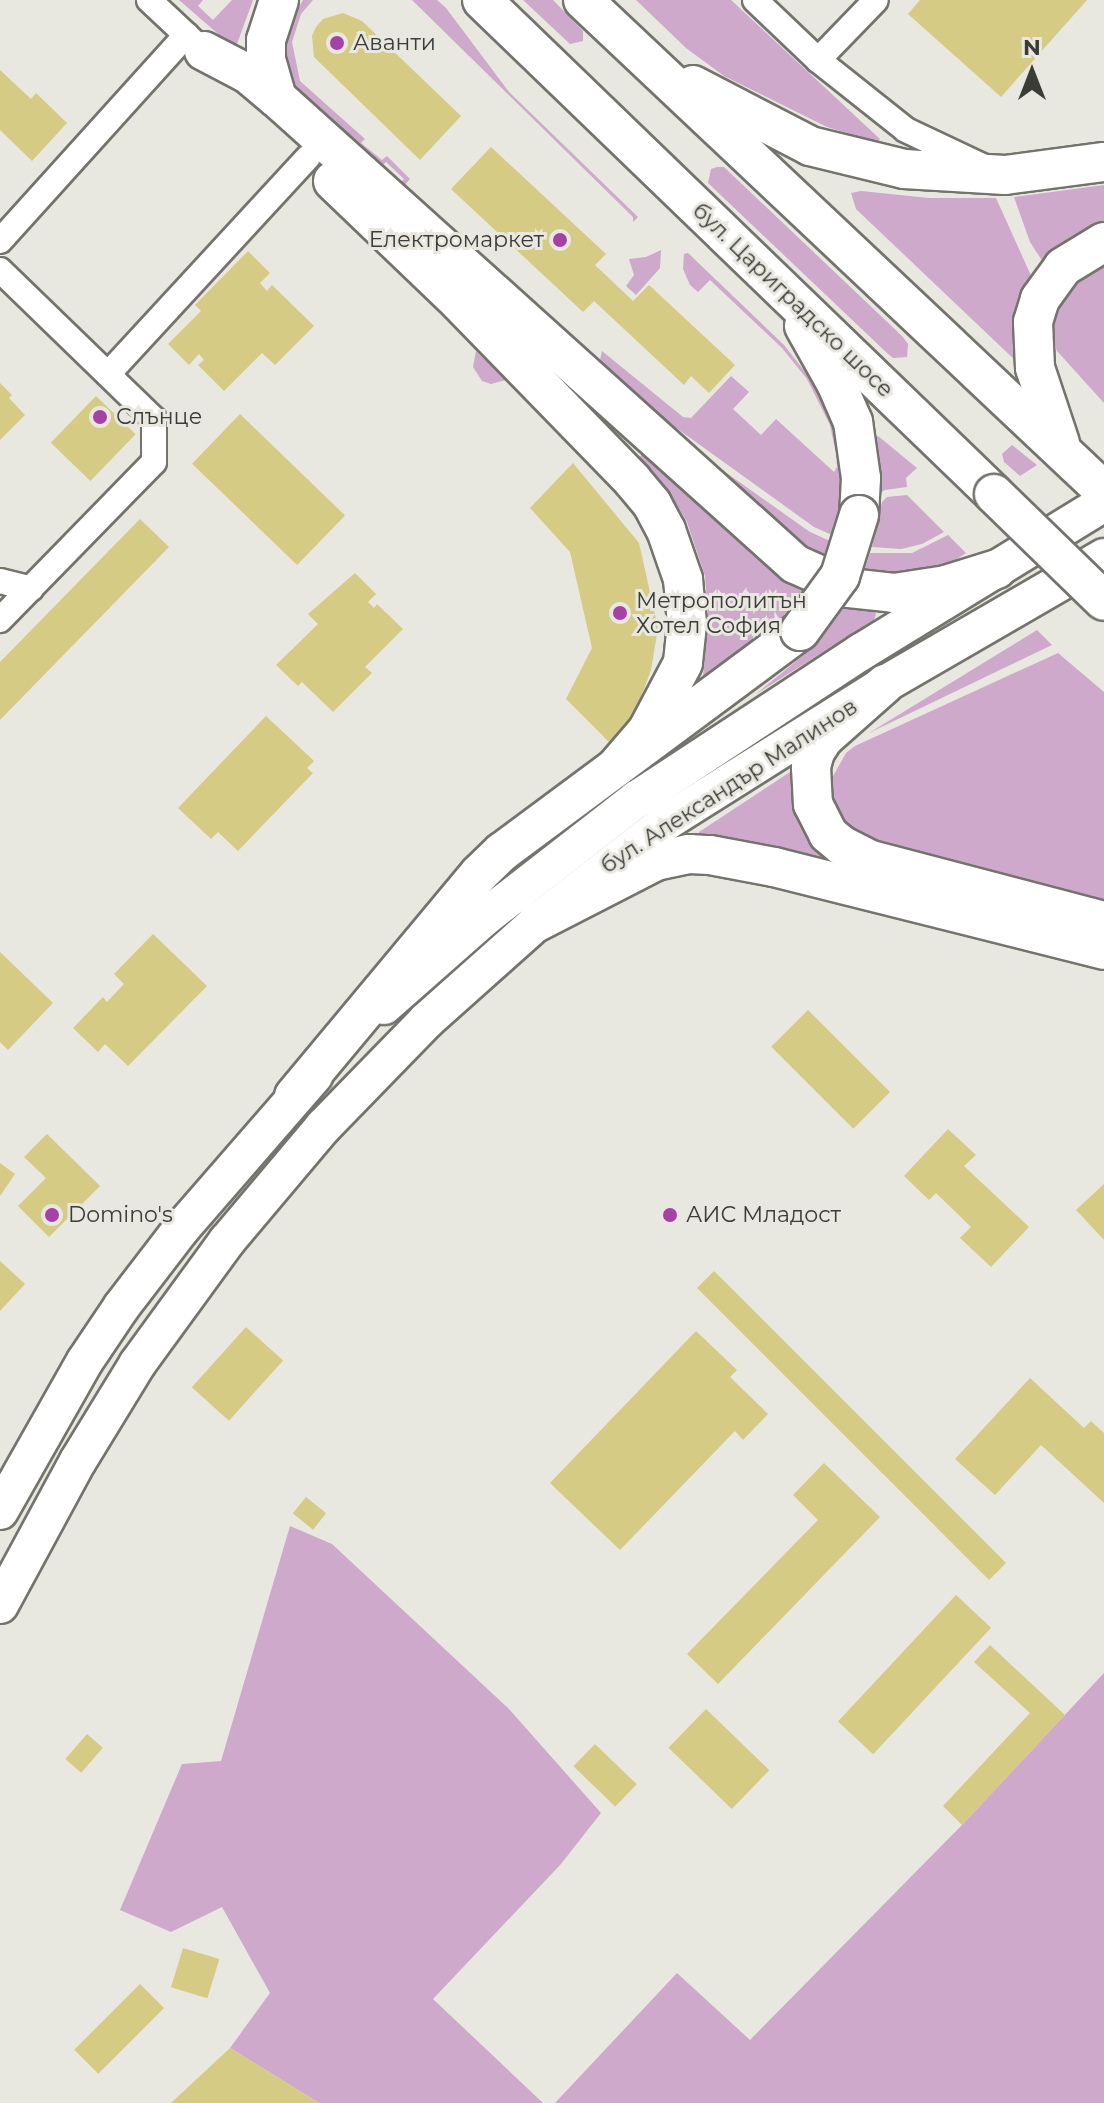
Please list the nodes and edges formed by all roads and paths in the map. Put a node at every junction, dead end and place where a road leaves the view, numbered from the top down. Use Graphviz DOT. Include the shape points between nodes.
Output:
graph roads {
  1 [pos="149,0"];
  2 [pos="279,0"];
  3 [pos="583,0"];
  4 [pos="755,0"];
  5 [pos="876,0"];
  6 [pos="485,4"];
  7 [pos="195,43"];
  8 [pos="638,54"];
  9 [pos="818,60"];
  10 [pos="277,98"];
  11 [pos="308,157"];
  12 [pos="1104,162"];
  13 [pos="1005,175"];
  14 [pos="0,241"];
  15 [pos="1104,242"];
  16 [pos="0,270"];
  17 [pos="782,289"];
  18 [pos="108,374"];
  19 [pos="1063,449"];
  20 [pos="1104,491"];
  21 [pos="1104,503"];
  22 [pos="1104,557"];
  23 [pos="997,569"];
  24 [pos="0,581"];
  25 [pos="31,589"];
  26 [pos="1104,601"];
  27 [pos="0,620"];
  28 [pos="885,684"];
  29 [pos="616,767"];
  30 [pos="1104,921"];
  31 [pos="537,922"];
  32 [pos="1104,950"];
  33 [pos="294,1096"];
  34 [pos="0,1511"];
  35 [pos="0,1605"];
  1 -- 7 [label="street"];
  2 -- 10 [label="highway" via="266,40"];
  3 -- 8 [label="highway"];
  4 -- 9 [label="street"];
  5 -- 9 [label="street"];
  6 -- 17 [label="highway, бул. Цариградско шосе"];
  7 -- 10 [label="highway"];
  7 -- 11 [label="highway" via="231,87"];
  7 -- 14 [label="street"];
  8 -- 13 [label="highway" via="810,146 904,169"];
  8 -- 19 [label="highway"];
  9 -- 13 [label="street" via="906,130"];
  10 -- 23 [label="highway" via="795,564 849,588 894,593 946,585"];
  11 -- 18 [label="street"];
  11 -- 29 [label="highway" via="632,480 666,530 683,579 683,663 647,731"];
  12 -- 13 [label="highway"];
  15 -- 19 [label="highway" via="1063,267 1040,299 1033,322 1038,380"];
  16 -- 18 [label="street"];
  17 -- 26 [label="highway, бул. Цариградско шосе, bridge"];
  17 -- 29 [label="highway, bridge" via="853,422 861,478 859,515 840,576 800,631"];
  18 -- 25 [label="street" via="154,419 154,462"];
  19 -- 20 [label="highway"];
  21 -- 23 [label="main road, бул. Александър Малинов"];
  22 -- 28 [label="main road, бул. Александър Малинов"];
  23 -- 33 [label="main road, бул. Александър Малинов" via="637,799 484,918 389,1001"];
  24 -- 25 [label="street"];
  25 -- 27 [label="street"];
  28 -- 30 [label="highway" via="815,752 813,804 828,834 871,860"];
  28 -- 31 [label="main road, бул. Александър Малинов" via="666,822"];
  29 -- 33 [label="highway" via="479,874"];
  31 -- 32 [label="highway" via="656,861 710,855"];
  31 -- 35 [label="main road, бул. Александър Малинов" via="350,1097 227,1241 138,1363"];
  33 -- 34 [label="main road, бул. Александър Малинов" via="122,1306"];
}
